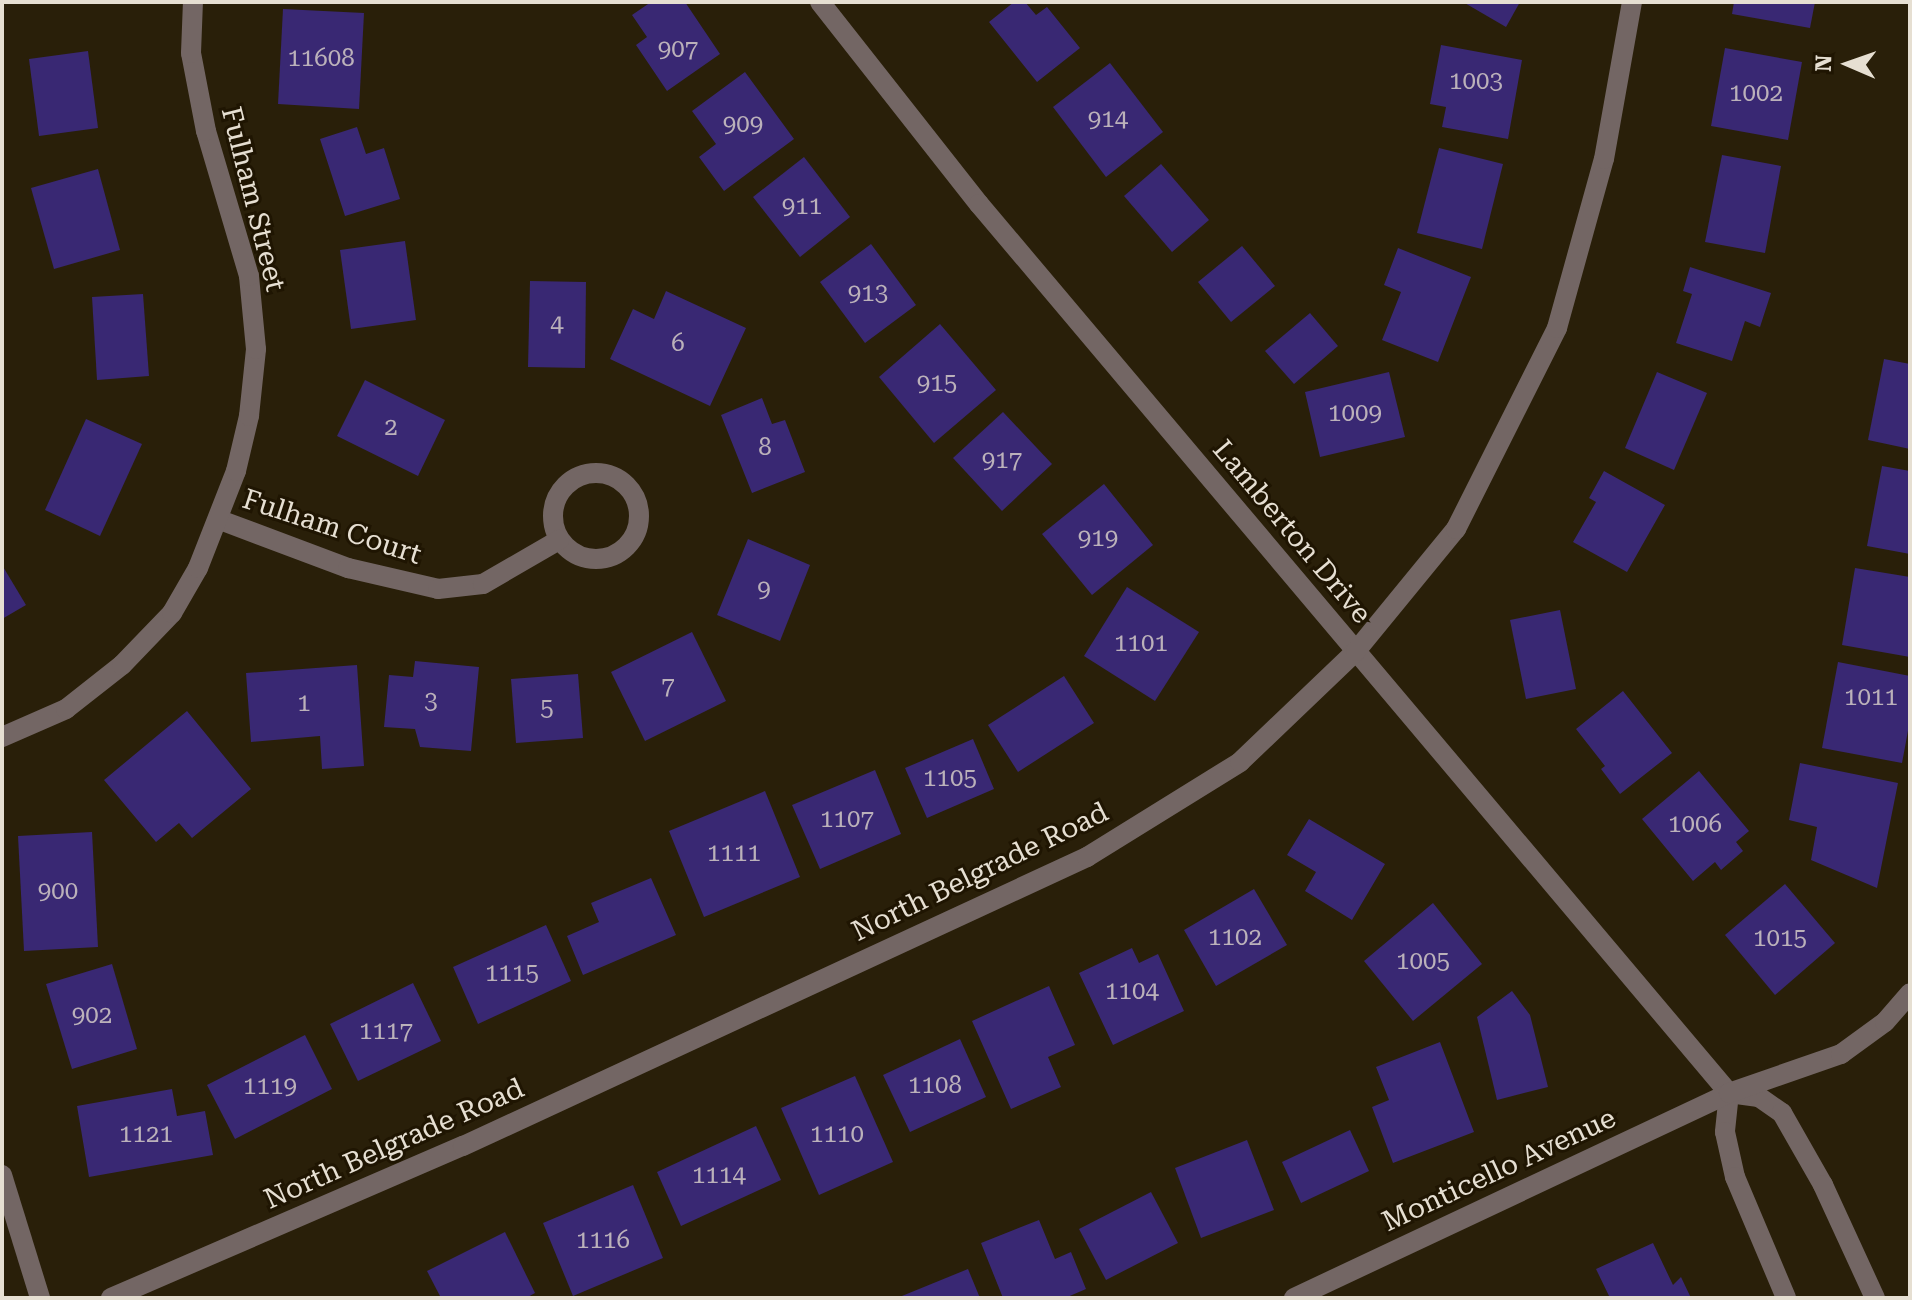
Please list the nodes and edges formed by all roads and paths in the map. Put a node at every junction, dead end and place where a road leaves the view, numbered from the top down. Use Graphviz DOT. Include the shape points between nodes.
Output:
graph roads {
  1 [pos="193,2"];
  2 [pos="820,2"];
  3 [pos="1632,2"];
  4 [pos="220,520"];
  5 [pos="559,540"];
  6 [pos="1356,651"];
  7 [pos="2,737"];
  8 [pos="1910,993"];
  9 [pos="1729,1093"];
  10 [pos="2,1175"];
  11 [pos="40,1298"];
  12 [pos="111,1298"];
  13 [pos="1294,1298"];
  14 [pos="1786,1298"];
  15 [pos="1875,1298"];
  1 -- 4 [label="street, Fulham Street" via="194,69 206,131 249,276 256,349 249,416"];
  2 -- 6 [label="street, Lamberton Drive" via="979,204"];
  3 -- 6 [label="street, North Belgrade Road" via="1604,159 1557,328 1456,529"];
  4 -- 5 [label="street, Fulham Court" via="348,568 438,589 483,584"];
  4 -- 7 [label="street, Fulham Street" via="172,613 122,665 66,709"];
  5 -- 5 [label="street" via="587,559 620,552 638,524 632,492 605,473 571,479 553,507"];
  6 -- 9 [label="street, Lamberton Drive"];
  6 -- 12 [label="street, North Belgrade Road" via="1240,762 1087,857 463,1146"];
  8 -- 9 [label="street, Monticello Avenue" via="1885,1022 1841,1054"];
  9 -- 13 [label="street, Monticello Avenue"];
  9 -- 14 [label="street" via="1725,1132 1735,1177"];
  9 -- 15 [label="street" via="1759,1097 1782,1113 1823,1185"];
  10 -- 11 [label="street"];
}
